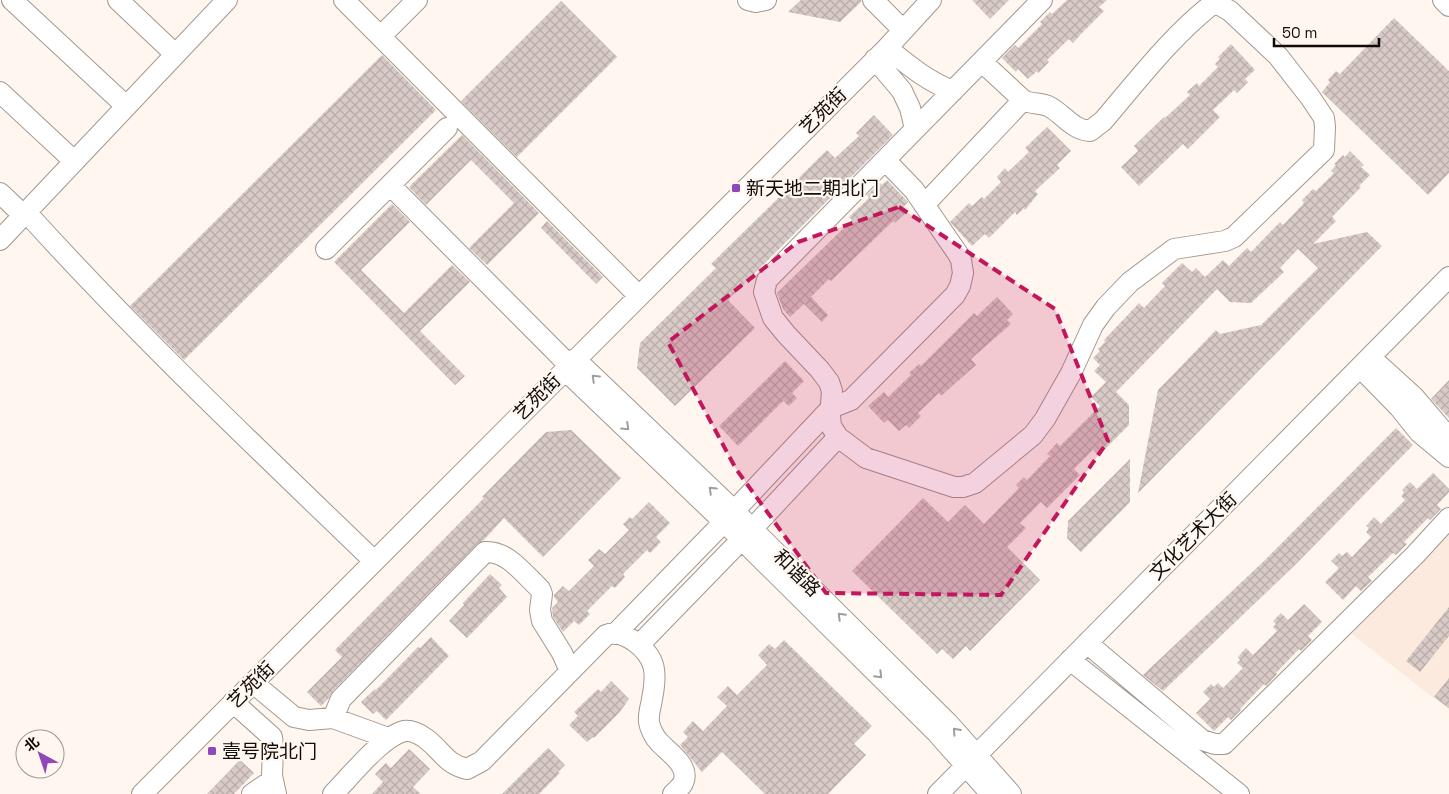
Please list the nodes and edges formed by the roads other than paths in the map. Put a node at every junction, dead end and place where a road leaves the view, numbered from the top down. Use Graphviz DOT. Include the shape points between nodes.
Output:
graph roads {
  1 [pos="12,0"];
  2 [pos="118,0"];
  3 [pos="227,0"];
  4 [pos="344,0"];
  5 [pos="417,0"];
  6 [pos="748,0"];
  7 [pos="766,0"];
  8 [pos="873,0"];
  9 [pos="931,0"];
  10 [pos="1042,0"];
  11 [pos="1442,0"];
  12 [pos="1213,1"];
  13 [pos="1449,6"];
  14 [pos="903,30"];
  15 [pos="381,36"];
  16 [pos="881,53"];
  17 [pos="175,54"];
  18 [pos="982,62"];
  19 [pos="953,91"];
  20 [pos="0,92"];
  21 [pos="1023,100"];
  22 [pos="126,106"];
  23 [pos="448,128"];
  24 [pos="915,129"];
  25 [pos="885,160"];
  26 [pos="74,162"];
  27 [pos="390,185"];
  28 [pos="0,193"];
  29 [pos="924,205"];
  30 [pos="25,214"];
  31 [pos="0,240"];
  32 [pos="326,249"];
  33 [pos="1449,277"];
  34 [pos="639,296"];
  35 [pos="1365,362"];
  36 [pos="570,365"];
  37 [pos="831,408"];
  38 [pos="838,437"];
  39 [pos="1449,438"];
  40 [pos="1449,457"];
  41 [pos="729,516"];
  42 [pos="1449,518"];
  43 [pos="747,534"];
  44 [pos="374,561"];
  45 [pos="614,634"];
  46 [pos="1087,642"];
  47 [pos="639,645"];
  48 [pos="1070,660"];
  49 [pos="570,671"];
  50 [pos="253,683"];
  51 [pos="234,702"];
  52 [pos="333,718"];
  53 [pos="388,738"];
  54 [pos="971,760"];
  55 [pos="275,788"];
  56 [pos="142,794"];
  57 [pos="252,794"];
  58 [pos="333,794"];
  59 [pos="673,794"];
  60 [pos="938,794"];
  61 [pos="992,794"];
  62 [pos="1011,794"];
  63 [pos="1239,794"];
  1 -- 22 [label="street"];
  2 -- 17 [label="street"];
  3 -- 17 [label="street"];
  4 -- 15 [label="street"];
  5 -- 15 [label="street"];
  6 -- 7 [label="street"];
  8 -- 14 [label="street"];
  9 -- 14 [label="street, 艺苑街"];
  10 -- 18 [label="street"];
  11 -- 13 [label="street"];
  12 -- 21 [label="street" via="1181,31 1103,121 1090,131 1074,126 1048,106"];
  12 -- 38 [label="street" via="1230,11 1278,56 1310,97 1324,118 1324,150 1234,237 1174,249 1130,282 1092,325 1072,374 1033,435 975,483 954,486 866,458"];
  14 -- 16 [label="street, 艺苑街"];
  15 -- 34 [label="street"];
  16 -- 19 [label="street"];
  16 -- 24 [label="street" via="902,90"];
  16 -- 34 [label="street, 艺苑街"];
  17 -- 22 [label="street"];
  18 -- 19 [label="street"];
  18 -- 21 [label="street"];
  19 -- 24 [label="street"];
  20 -- 26 [label="street"];
  21 -- 29 [label="street"];
  22 -- 26 [label="street"];
  23 -- 27 [label="street"];
  24 -- 25 [label="street"];
  25 -- 29 [label="street"];
  25 -- 37 [label="street" via="767,280 764,292 776,324 829,382"];
  26 -- 30 [label="street"];
  27 -- 32 [label="street"];
  27 -- 36 [label="street, 和谐路"];
  28 -- 30 [label="street"];
  29 -- 37 [label="street" via="961,260 960,286 955,295 851,400"];
  30 -- 31 [label="street"];
  30 -- 44 [label="street" via="171,365"];
  33 -- 35 [label="street, 文化艺术大街"];
  34 -- 36 [label="street, 艺苑街"];
  35 -- 39 [label="street" via="1414,397"];
  35 -- 40 [label="street" via="1423,436"];
  35 -- 46 [label="street, 文化艺术大街"];
  36 -- 41 [label="street, 和谐路"];
  36 -- 44 [label="street, 艺苑街"];
  37 -- 38 [label="street" via="831,426"];
  37 -- 41 [label="street"];
  38 -- 43 [label="street"];
  41 -- 43 [label="street, 和谐路"];
  41 -- 45 [label="street"];
  42 -- 46 [label="street" via="1224,744 1202,740"];
  43 -- 47 [label="street"];
  43 -- 54 [label="street, 和谐路" via="937,733"];
  44 -- 50 [label="street, 艺苑街"];
  45 -- 47 [label="street"];
  45 -- 49 [label="street" via="606,635"];
  46 -- 48 [label="street, 文化艺术大街"];
  47 -- 59 [label="street" via="656,672 649,721 658,741 684,773 682,784"];
  48 -- 54 [label="street, 文化艺术大街"];
  48 -- 63 [label="street"];
  49 -- 52 [label="street" via="542,621 540,589 508,559 499,553 485,552 341,699"];
  49 -- 53 [label="street" via="482,761 467,769 448,762 426,738 416,733 406,731"];
  50 -- 51 [label="street, 艺苑街"];
  50 -- 52 [label="street" via="294,717 309,720"];
  51 -- 55 [label="street" via="272,737"];
  51 -- 56 [label="street, 艺苑街"];
  52 -- 53 [label="street"];
  53 -- 58 [label="street"];
  54 -- 60 [label="street, 文化艺术大街"];
  54 -- 61 [label="street, 和谐路"];
  54 -- 62 [label="street, 和谐路"];
  55 -- 57 [label="street" via="265,785"];
}
